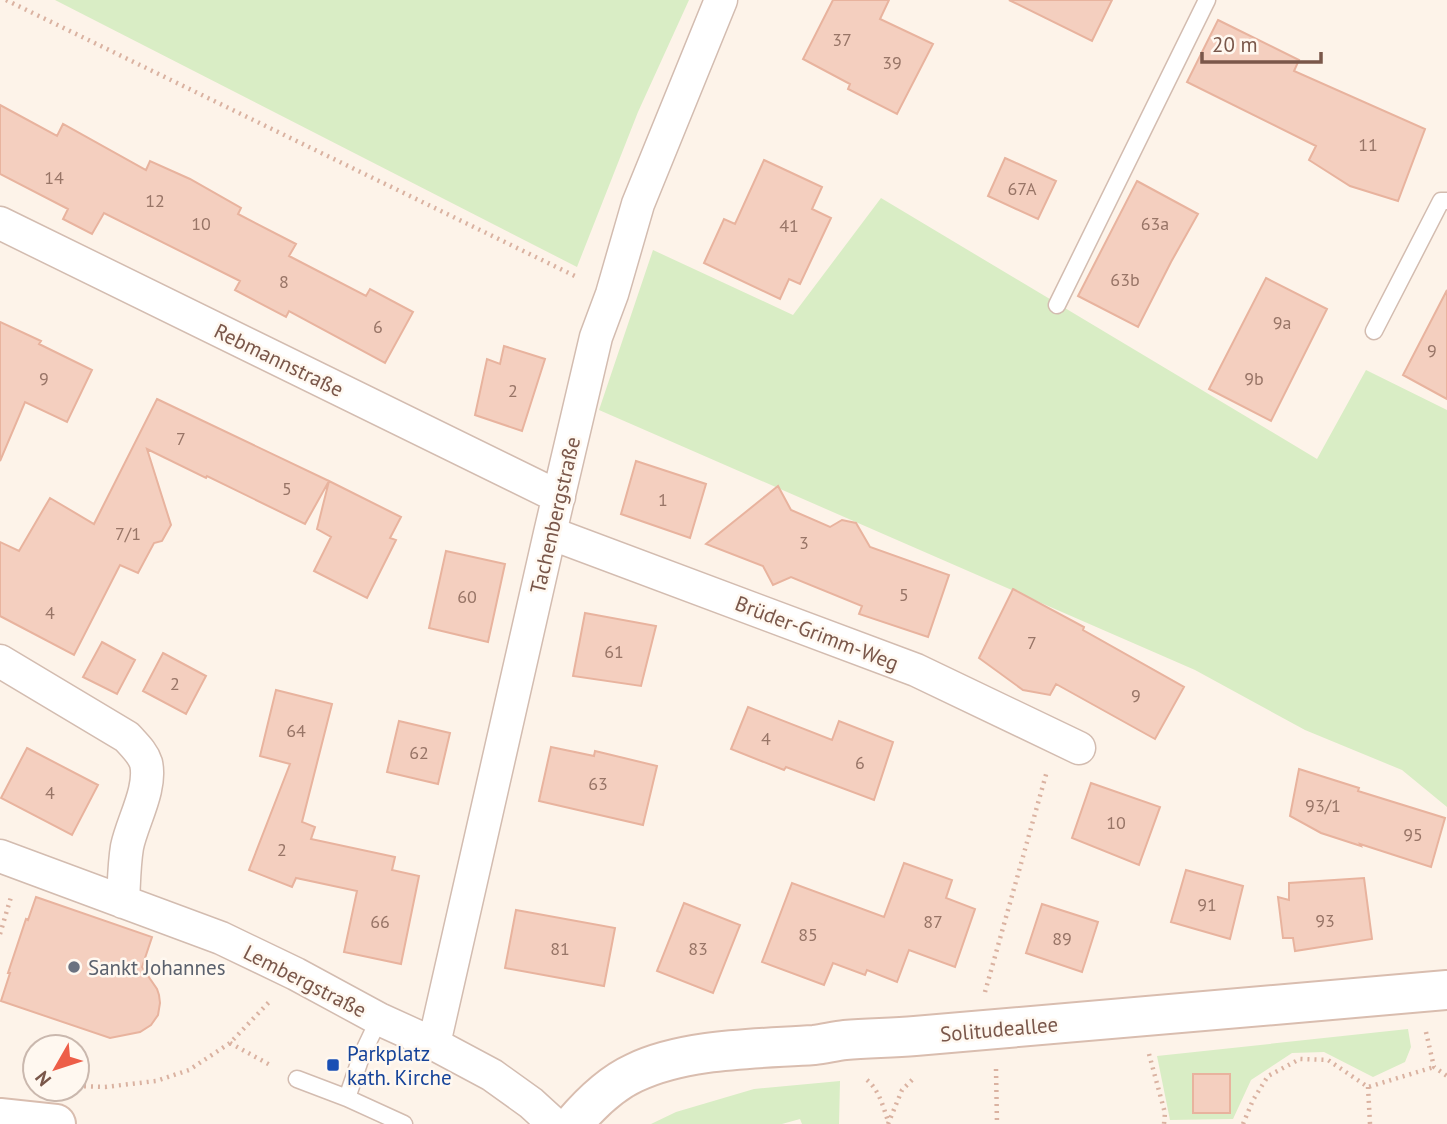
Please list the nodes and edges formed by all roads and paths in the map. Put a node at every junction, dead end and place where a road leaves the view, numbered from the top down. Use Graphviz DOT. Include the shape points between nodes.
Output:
graph roads {
  1 [pos="6,0"];
  2 [pos="721,0"];
  3 [pos="1207,0"];
  4 [pos="1447,201"];
  5 [pos="0,223"];
  6 [pos="612,294"];
  7 [pos="1057,305"];
  8 [pos="1374,331"];
  9 [pos="559,497"];
  10 [pos="550,533"];
  11 [pos="0,661"];
  12 [pos="1068,742"];
  13 [pos="0,856"];
  14 [pos="123,902"];
  15 [pos="296,974"];
  16 [pos="1447,990"];
  17 [pos="379,1019"];
  18 [pos="1424,1027"];
  19 [pos="915,1036"];
  20 [pos="1146,1042"];
  21 [pos="230,1043"];
  22 [pos="434,1044"];
  23 [pos="985,1045"];
  24 [pos="1434,1067"];
  25 [pos="859,1073"];
  26 [pos="1447,1076"];
  27 [pos="297,1079"];
  28 [pos="91,1087"];
  29 [pos="1368,1087"];
  30 [pos="347,1098"];
  31 [pos="0,1118"];
  32 [pos="888,1123"];
  33 [pos="56,1124"];
  34 [pos="404,1124"];
  35 [pos="554,1124"];
  36 [pos="573,1124"];
  37 [pos="998,1124"];
  38 [pos="1164,1124"];
  39 [pos="1243,1124"];
  40 [pos="1370,1124"];
  1 -- 6 [label="path"];
  2 -- 6 [label="street, Tachenbergstraße" via="638,204"];
  3 -- 7 [label="lane"];
  4 -- 8 [label="lane" via="1441,201"];
  5 -- 9 [label="street, Rebmannstraße"];
  6 -- 9 [label="street, Tachenbergstraße" via="596,337"];
  9 -- 10 [label="street, Tachenbergstraße"];
  10 -- 12 [label="street, Brüder-Grimm-Weg" via="916,670"];
  10 -- 22 [label="street, Tachenbergstraße"];
  11 -- 14 [label="street" via="127,737 146,763 145,789 127,847"];
  12 -- 23 [label="path"];
  13 -- 14 [label="street, Lembergstraße"];
  14 -- 15 [label="street, Lembergstraße" via="221,938"];
  15 -- 17 [label="street, Lembergstraße"];
  15 -- 21 [label="path"];
  16 -- 23 [label="main road, Solitudeallee"];
  17 -- 22 [label="street, Lembergstraße"];
  17 -- 30 [label="lane"];
  18 -- 24 [label="path"];
  19 -- 23 [label="main road, Solitudeallee"];
  19 -- 32 [label="path" via="919,1072 902,1090"];
  19 -- 36 [label="main road, Solitudeallee" via="716,1051 664,1062 613,1085"];
  20 -- 38 [label="path"];
  21 -- 27 [label="path"];
  21 -- 28 [label="path" via="189,1070 156,1081"];
  22 -- 35 [label="street, Lembergstraße" via="492,1075"];
  23 -- 37 [label="path"];
  24 -- 26 [label="path"];
  24 -- 29 [label="path"];
  25 -- 32 [label="path" via="874,1086"];
  27 -- 30 [label="lane"];
  29 -- 39 [label="path" via="1328,1060 1300,1059 1268,1076"];
  29 -- 40 [label="path"];
  30 -- 34 [label="lane"];
  31 -- 33 [label="main road"];
}
